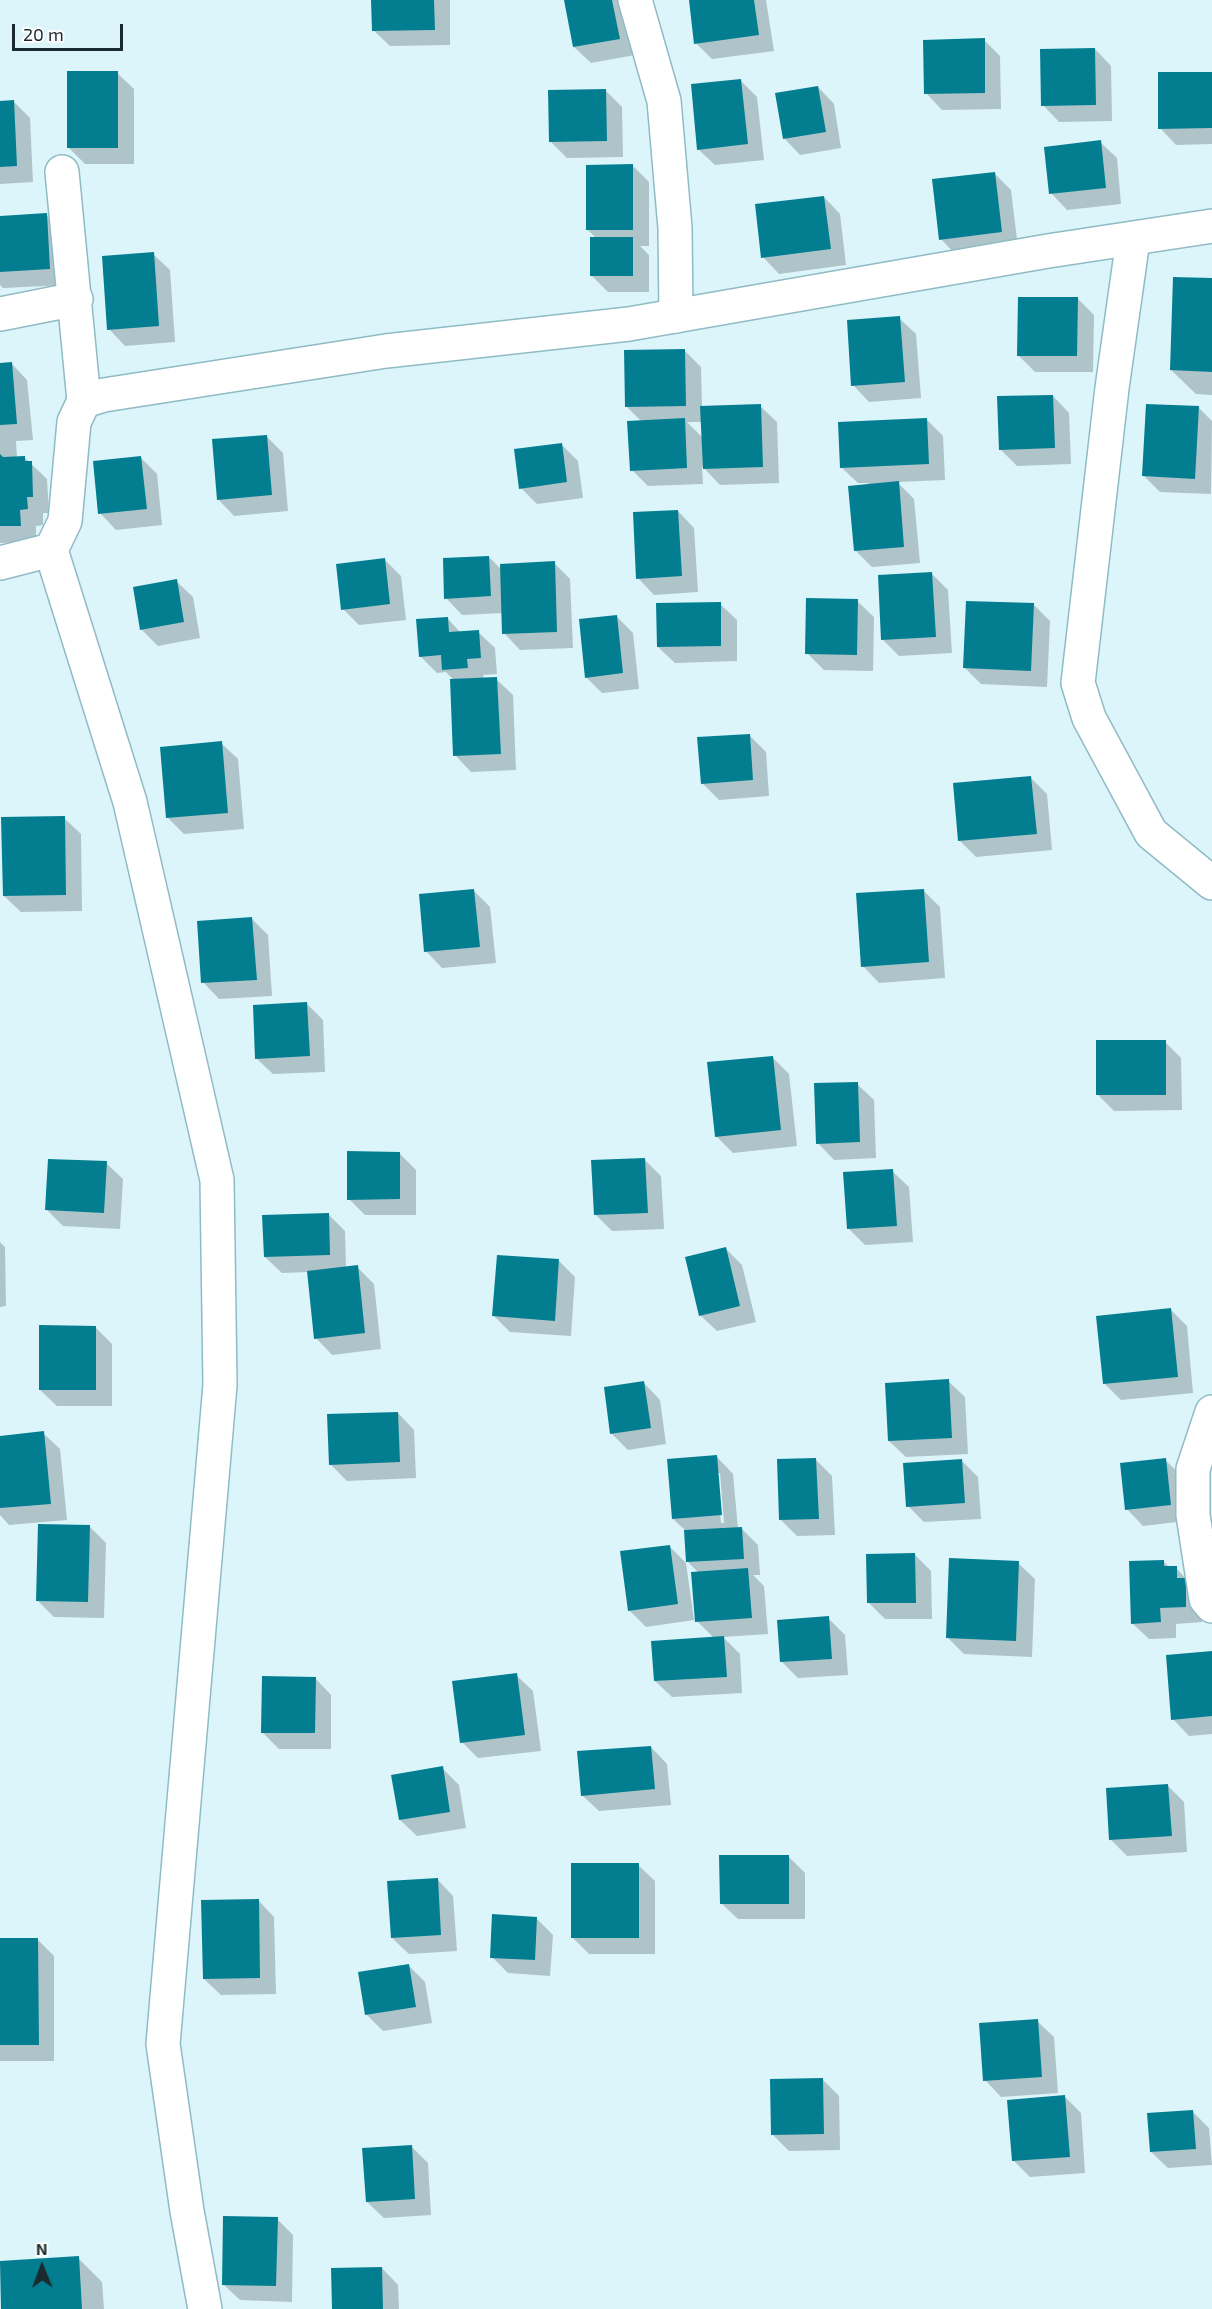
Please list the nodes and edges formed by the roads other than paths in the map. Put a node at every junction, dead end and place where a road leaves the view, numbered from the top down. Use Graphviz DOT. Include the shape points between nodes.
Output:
graph roads {
  1 [pos="635,0"];
  2 [pos="62,172"];
  3 [pos="1212,226"];
  4 [pos="1133,240"];
  5 [pos="76,299"];
  6 [pos="0,314"];
  7 [pos="676,316"];
  8 [pos="84,401"];
  9 [pos="51,550"];
  10 [pos="0,563"];
  11 [pos="1212,883"];
  12 [pos="1212,1412"];
  13 [pos="1212,1606"];
  14 [pos="206,2309"];
  1 -- 7 [label="street" via="664,101 675,228"];
  2 -- 5 [label="street"];
  3 -- 4 [label="street"];
  4 -- 7 [label="street"];
  4 -- 11 [label="street" via="1078,683 1089,717 1151,833"];
  5 -- 6 [label="street"];
  5 -- 8 [label="street"];
  7 -- 8 [label="street" via="386,351 104,394"];
  8 -- 9 [label="street" via="74,422 65,521"];
  9 -- 10 [label="street"];
  9 -- 14 [label="street" via="130,801 217,1180 220,1384 163,2044 187,2211"];
  12 -- 13 [label="street" via="1193,1469 1193,1503 1206,1599"];
}
